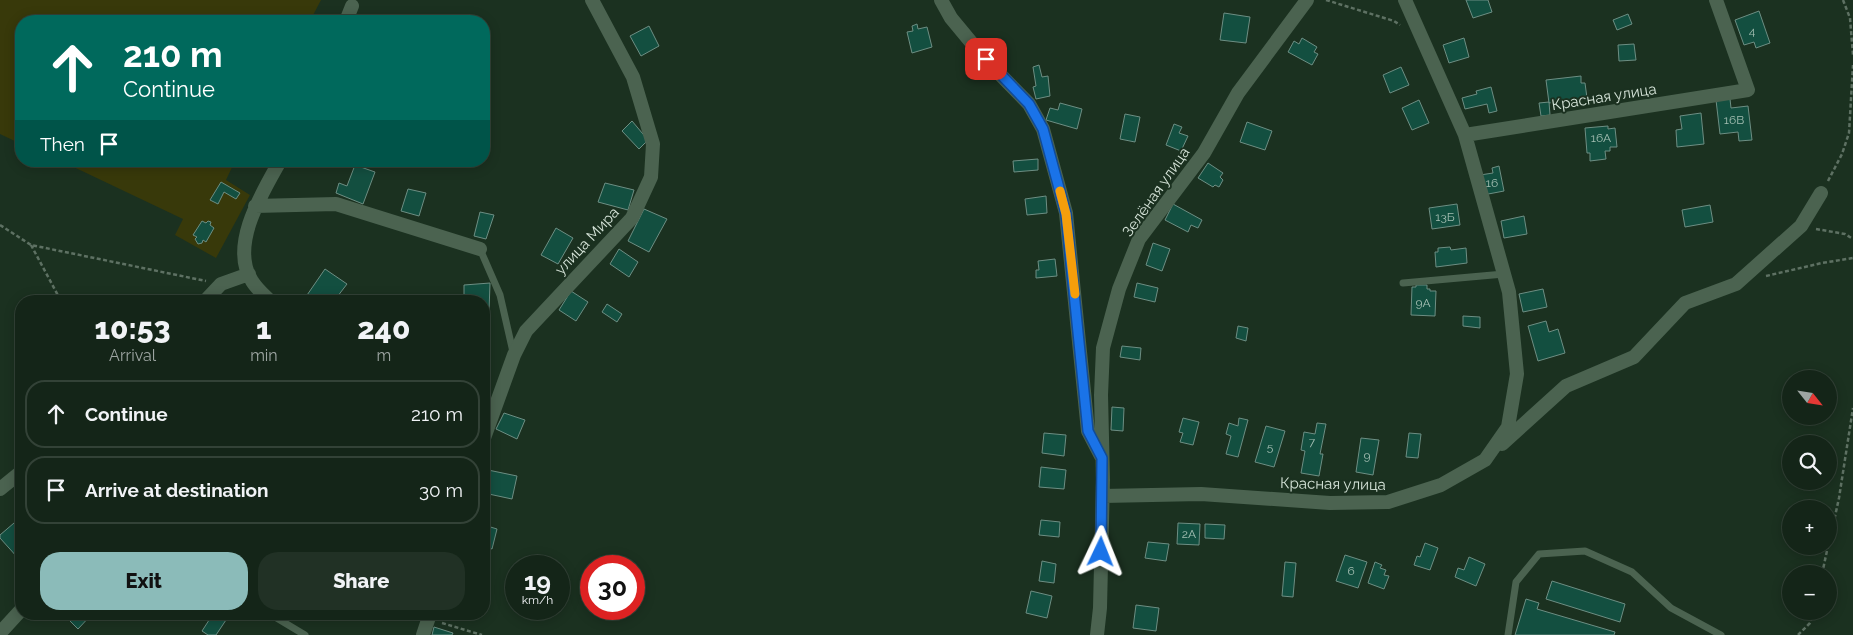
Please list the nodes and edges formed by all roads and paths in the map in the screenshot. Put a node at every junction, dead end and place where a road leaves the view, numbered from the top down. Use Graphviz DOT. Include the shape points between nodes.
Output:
graph roads {
  1 [pos="592,0"];
  2 [pos="941,0"];
  3 [pos="1307,0"];
  4 [pos="1326,0"];
  5 [pos="1405,0"];
  6 [pos="1716,0"];
  7 [pos="1843,0"];
  8 [pos="352,6"];
  9 [pos="348,15"];
  10 [pos="1402,27"];
  11 [pos="1853,55"];
  12 [pos="1853,65"];
  13 [pos="1465,136"];
  14 [pos="277,167"];
  15 [pos="1821,193"];
  16 [pos="255,206"];
  17 [pos="0,225"];
  18 [pos="1801,226"];
  19 [pos="1853,239"];
  20 [pos="31,245"];
  21 [pos="480,249"];
  22 [pos="1853,258"];
  23 [pos="1504,274"];
  24 [pos="250,277"];
  25 [pos="1764,277"];
  26 [pos="1403,283"];
  27 [pos="221,284"];
  28 [pos="58,295"];
  29 [pos="211,295"];
  30 [pos="265,295"];
  31 [pos="514,355"];
  32 [pos="1853,408"];
  33 [pos="490,421"];
  34 [pos="1102,458"];
  35 [pos="1485,460"];
  36 [pos="15,477"];
  37 [pos="0,489"];
  38 [pos="1102,496"];
  39 [pos="1837,507"];
  40 [pos="15,617"];
  41 [pos="280,620"];
  42 [pos="428,620"];
  43 [pos="440,620"];
  44 [pos="1811,620"];
  45 [pos="0,633"];
  46 [pos="305,635"];
  47 [pos="423,635"];
  48 [pos="482,635"];
  49 [pos="1096,635"];
  50 [pos="1508,635"];
  51 [pos="1721,635"];
  52 [pos="1798,635"];
  1 -- 31 [label="street, улица Мира" via="633,76 654,144 651,178 632,218 526,331"];
  2 -- 34 [label="street, Зелёная улица" via="951,18 1029,104 1043,129 1066,214 1088,431"];
  3 -- 34 [label="street, Зелёная улица" via="1238,93 1204,153 1139,239 1119,288 1103,348"];
  4 -- 10 [label="path" via="1394,21"];
  5 -- 13 [label="street, Красная улица"];
  6 -- 13 [label="street, Красная улица" via="1748,90"];
  7 -- 11 [label="path" via="1850,18"];
  8 -- 9 [label="street"];
  12 -- 15 [label="path" via="1850,133"];
  13 -- 23 [label="street, Красная улица"];
  14 -- 16 [label="street"];
  15 -- 18 [label="street"];
  16 -- 21 [label="street" via="336,204"];
  16 -- 24 [label="street" via="242,254"];
  17 -- 20 [label="path"];
  18 -- 19 [label="path" via="1845,234"];
  18 -- 35 [label="street" via="1736,284 1685,304 1634,357 1566,386"];
  20 -- 27 [label="path"];
  20 -- 28 [label="path"];
  21 -- 31 [label="lane" via="500,295"];
  22 -- 25 [label="path" via="1822,262"];
  23 -- 26 [label="lane"];
  23 -- 35 [label="street, Красная улица" via="1509,292 1517,374 1508,427"];
  24 -- 27 [label="street"];
  24 -- 30 [label="street"];
  27 -- 29 [label="street"];
  31 -- 33 [label="street, улица Мира"];
  32 -- 39 [label="path"];
  34 -- 38 [label="street, Зелёная улица"];
  35 -- 38 [label="street, Красная улица" via="1442,485 1388,502 1330,503 1201,494"];
  36 -- 37 [label="street"];
  38 -- 49 [label="street, Зелёная улица" via="1100,608"];
  40 -- 45 [label="street"];
  41 -- 46 [label="lane"];
  42 -- 47 [label="street"];
  43 -- 48 [label="path"];
  44 -- 52 [label="path"];
  50 -- 51 [label="lane" via="1516,582 1539,554 1584,551 1632,572 1671,608"];
}
